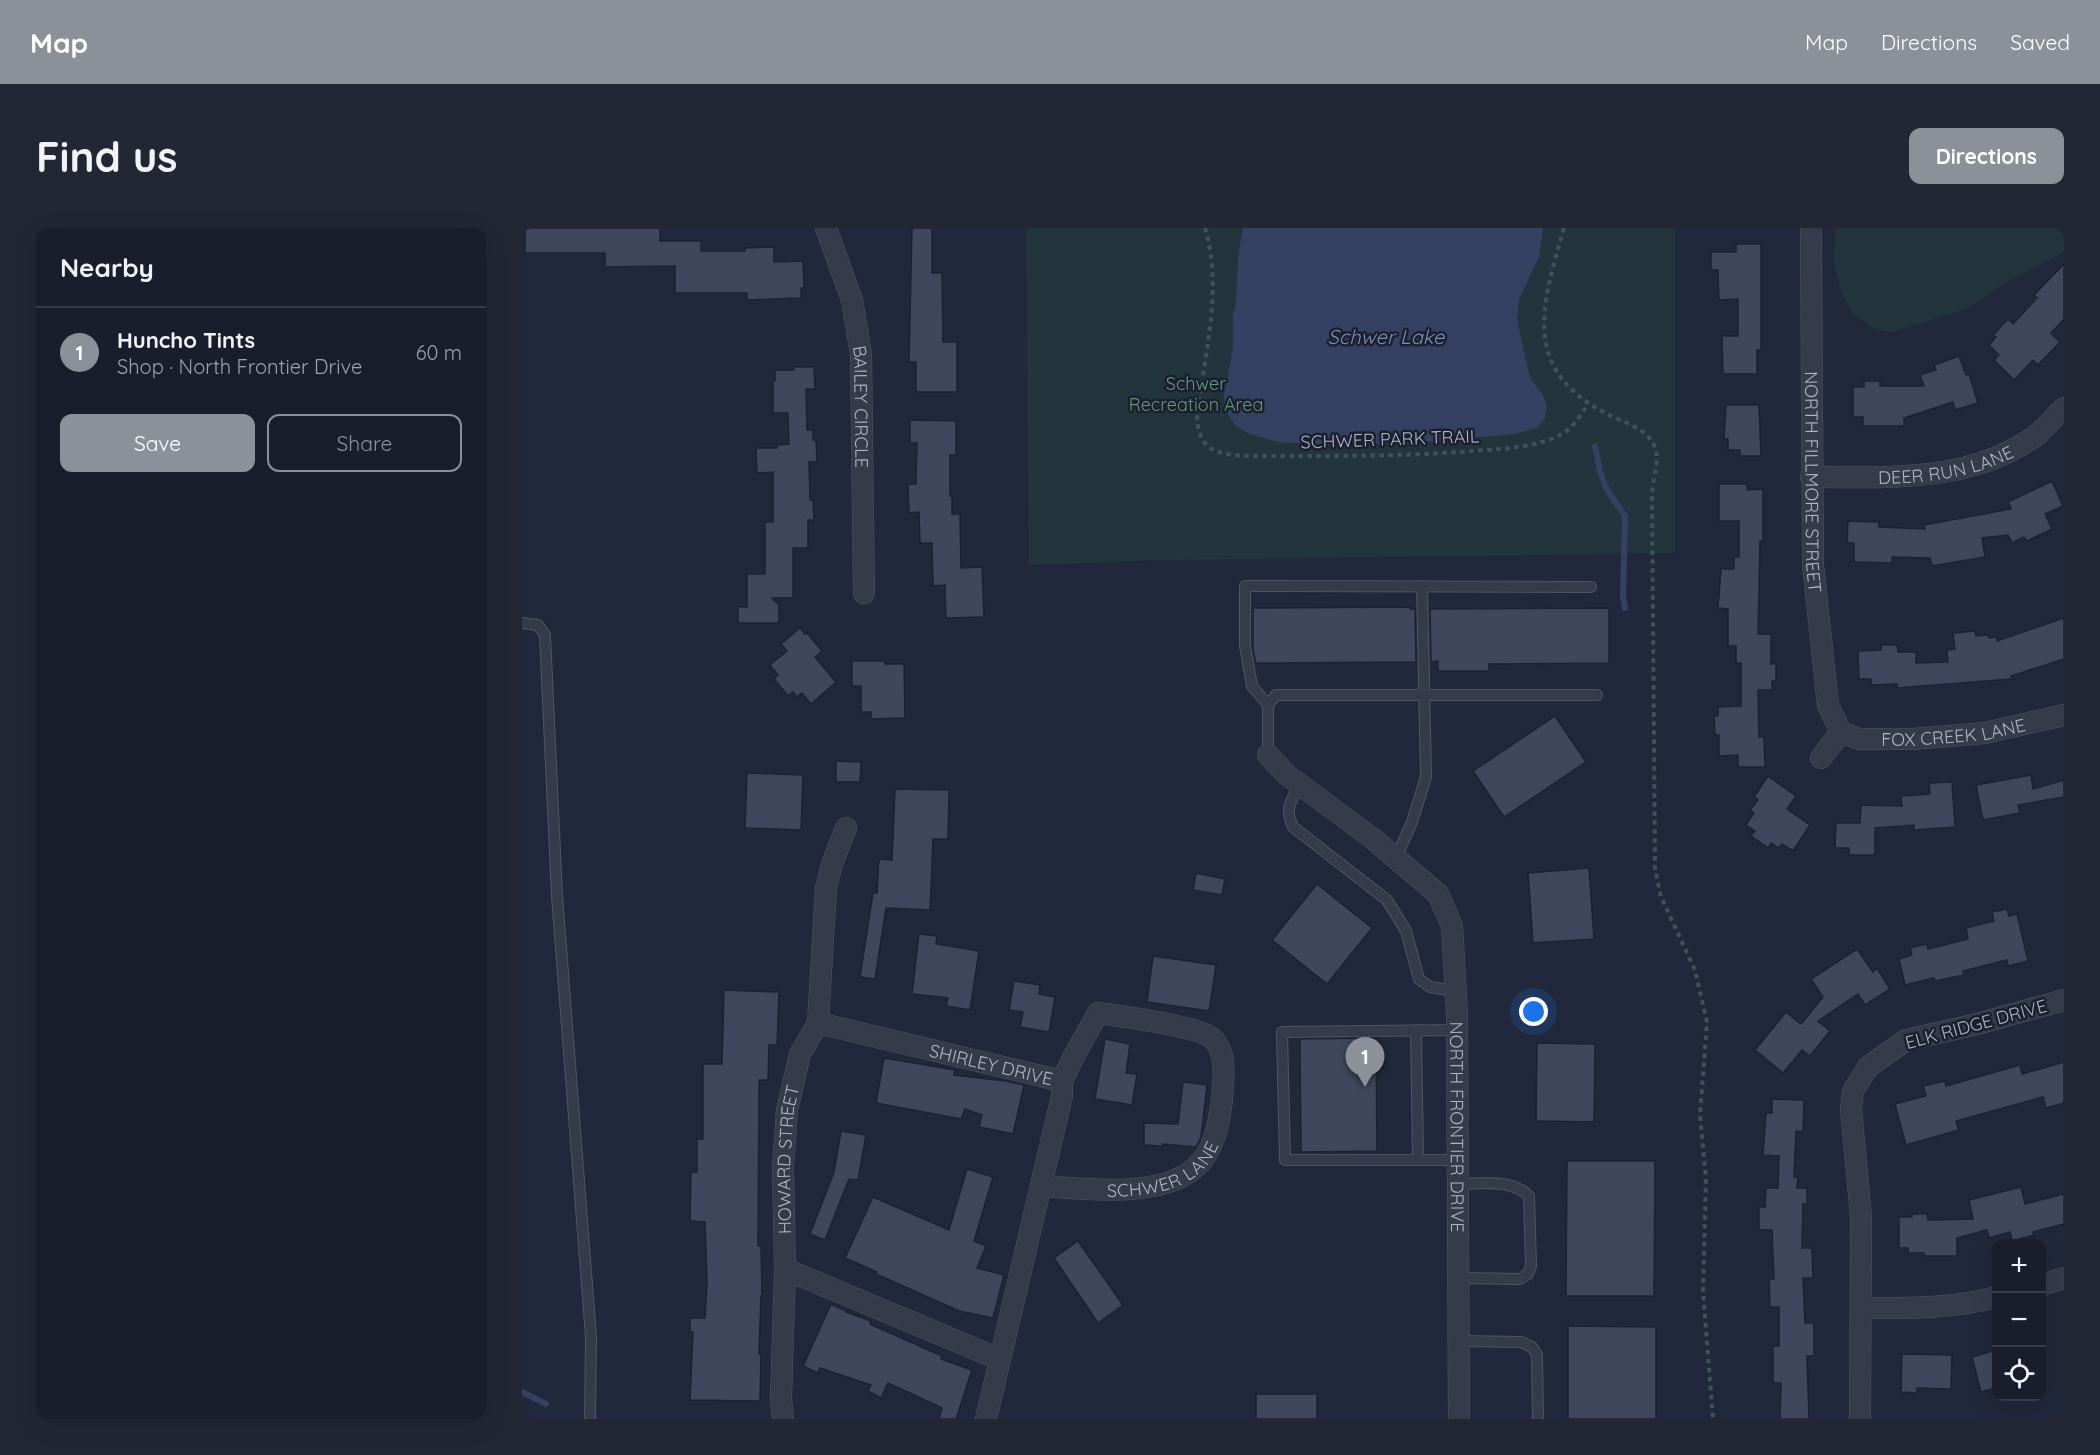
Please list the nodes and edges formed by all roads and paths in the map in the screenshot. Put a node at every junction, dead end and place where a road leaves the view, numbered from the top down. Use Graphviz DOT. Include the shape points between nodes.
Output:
graph roads {
  1 [pos="826,228"];
  2 [pos="1205,228"];
  3 [pos="1564,228"];
  4 [pos="1811,228"];
  5 [pos="1588,404"];
  6 [pos="2064,408"];
  7 [pos="1811,477"];
  8 [pos="1422,586"];
  9 [pos="1591,587"];
  10 [pos="864,593"];
  11 [pos="522,623"];
  12 [pos="1424,695"];
  13 [pos="1597,695"];
  14 [pos="1268,705"];
  15 [pos="2064,715"];
  16 [pos="1841,732"];
  17 [pos="1268,755"];
  18 [pos="1821,758"];
  19 [pos="1300,785"];
  20 [pos="846,828"];
  21 [pos="1396,858"];
  22 [pos="1456,992"];
  23 [pos="2064,1000"];
  24 [pos="818,1023"];
  25 [pos="1416,1030"];
  26 [pos="1457,1030"];
  27 [pos="1062,1081"];
  28 [pos="1418,1160"];
  29 [pos="1458,1160"];
  30 [pos="1458,1184"];
  31 [pos="1041,1186"];
  32 [pos="785,1269"];
  33 [pos="1459,1278"];
  34 [pos="2064,1278"];
  35 [pos="2046,1284"];
  36 [pos="1992,1298"];
  37 [pos="1861,1308"];
  38 [pos="1459,1341"];
  39 [pos="999,1359"];
  40 [pos="590,1419"];
  41 [pos="783,1419"];
  42 [pos="986,1419"];
  43 [pos="1459,1419"];
  44 [pos="1538,1419"];
  45 [pos="1713,1419"];
  46 [pos="1860,1419"];
  1 -- 10 [label="street, BAILEY CIRCLE" via="852,300 861,354"];
  2 -- 5 [label="path, SCHWER PARK TRAIL" via="1213,276 1197,426 1199,436 1215,452 1227,456 1421,456 1499,449 1545,442 1560,435 1575,424"];
  3 -- 5 [label="path" via="1545,298 1546,344 1562,378"];
  4 -- 7 [label="street, NORTH FILLMORE STREET"];
  5 -- 45 [label="path" via="1643,432 1656,450 1652,492 1655,869 1661,897 1695,970 1707,1022 1700,1116 1706,1178 1703,1291"];
  6 -- 7 [label="street, DEER RUN LANE" via="2034,436 1996,458 1961,470 1909,476"];
  7 -- 16 [label="street, NORTH FILLMORE STREET" via="1813,565 1821,647 1828,705"];
  8 -- 9 [label="lane"];
  8 -- 12 [label="lane"];
  8 -- 14 [label="lane" via="1245,586 1245,646 1252,686"];
  11 -- 40 [label="lane" via="538,625 545,635 557,896 591,1337"];
  12 -- 13 [label="lane"];
  12 -- 14 [label="lane" via="1276,695"];
  12 -- 21 [label="lane" via="1426,777"];
  14 -- 17 [label="lane"];
  15 -- 16 [label="street, FOX CREEK LANE" via="1985,733 1923,738 1859,739"];
  16 -- 18 [label="street"];
  17 -- 19 [label="street, NORTH FRONTIER DRIVE"];
  19 -- 21 [label="street, NORTH FRONTIER DRIVE"];
  19 -- 22 [label="lane" via="1289,805 1293,827 1387,900 1407,932 1419,978 1431,987"];
  20 -- 24 [label="street, HOWARD STREET" via="825,888"];
  21 -- 22 [label="street, NORTH FRONTIER DRIVE" via="1438,894 1452,926"];
  22 -- 26 [label="street, NORTH FRONTIER DRIVE"];
  23 -- 37 [label="street, ELK RIDGE DRIVE" via="1906,1040 1868,1067 1853,1091 1851,1108 1861,1217"];
  24 -- 27 [label="street, SHIRLEY DRIVE"];
  24 -- 32 [label="street, HOWARD STREET" via="800,1054 787,1110 783,1167"];
  25 -- 26 [label="lane"];
  25 -- 28 [label="lane"];
  25 -- 28 [label="lane" via="1282,1032 1286,1160"];
  26 -- 29 [label="street, NORTH FRONTIER DRIVE"];
  27 -- 31 [label="street, SHIRLEY DRIVE"];
  27 -- 31 [label="street, SCHWER LANE" via="1098,1013 1174,1025 1212,1037 1222,1052 1220,1115 1212,1145 1197,1167 1180,1178 1146,1188 1113,1191"];
  28 -- 29 [label="lane"];
  29 -- 30 [label="street, NORTH FRONTIER DRIVE"];
  30 -- 33 [label="street, NORTH FRONTIER DRIVE"];
  30 -- 33 [label="lane" via="1510,1184 1529,1196 1532,1266 1520,1279"];
  31 -- 39 [label="street"];
  32 -- 39 [label="street"];
  32 -- 41 [label="street"];
  33 -- 38 [label="street, NORTH FRONTIER DRIVE"];
  34 -- 35 [label="street"];
  36 -- 37 [label="street" via="1971,1304"];
  37 -- 46 [label="street"];
  38 -- 43 [label="street, NORTH FRONTIER DRIVE"];
  38 -- 44 [label="lane" via="1521,1342 1532,1347 1537,1355"];
  39 -- 42 [label="street"];
}
